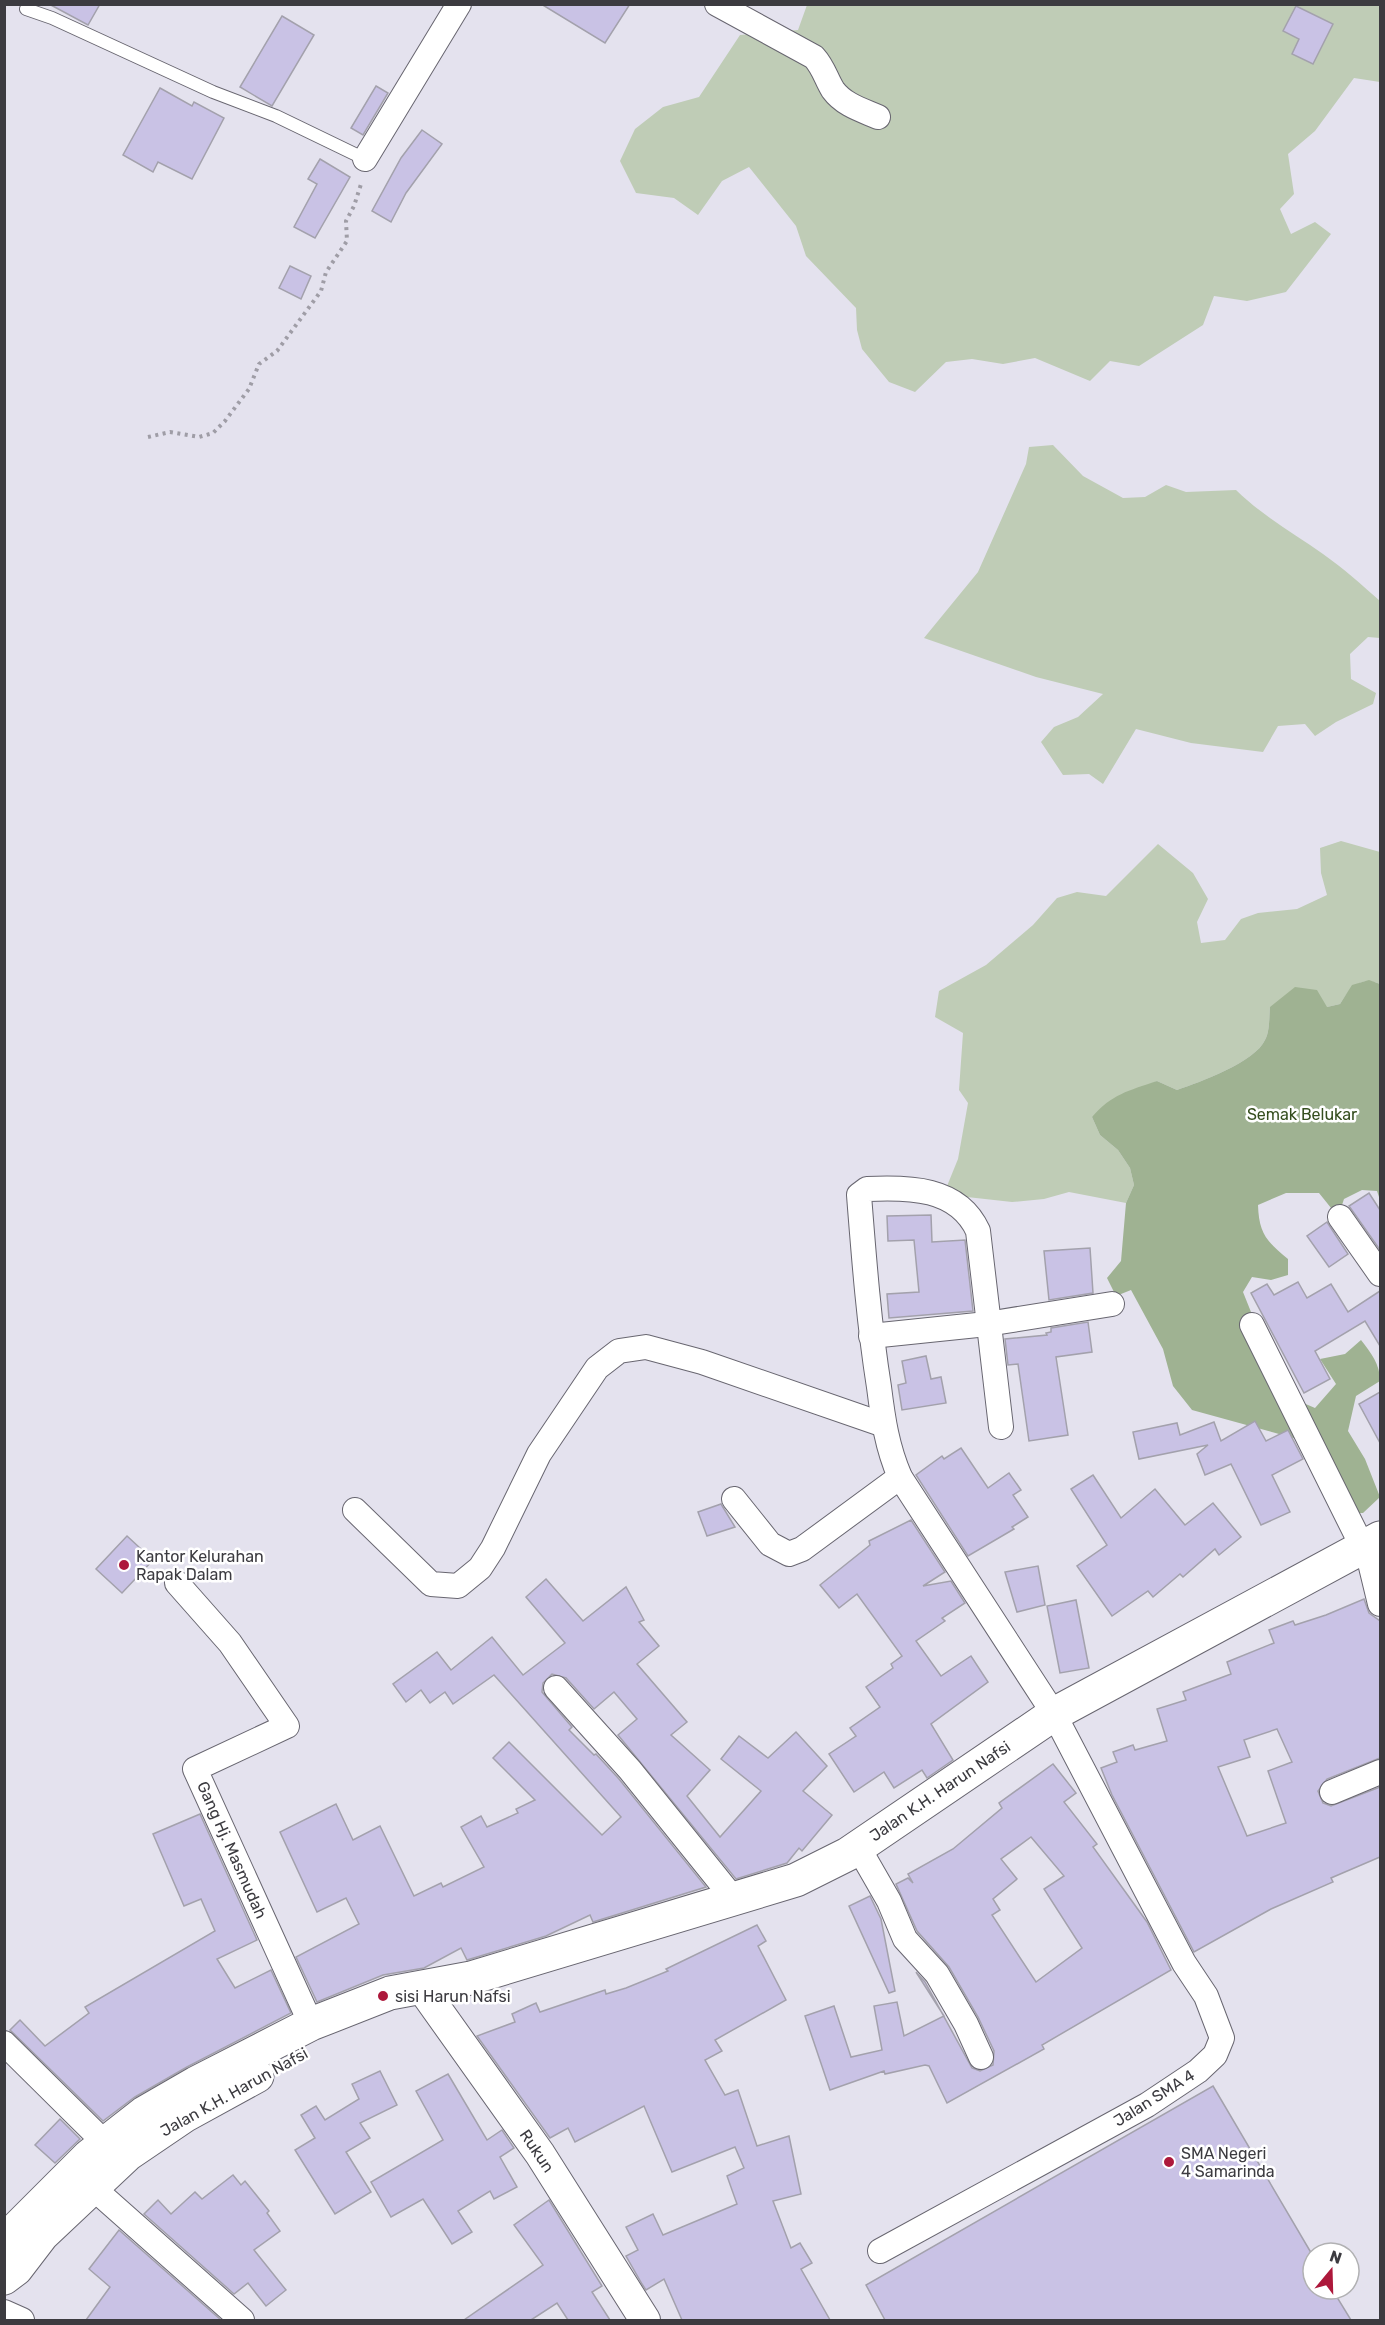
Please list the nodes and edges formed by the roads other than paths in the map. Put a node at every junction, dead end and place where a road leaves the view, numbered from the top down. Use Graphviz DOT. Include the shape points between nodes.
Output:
graph roads {
  1 [pos="459,4"];
  2 [pos="717,4"];
  3 [pos="26,9"];
  4 [pos="878,117"];
  5 [pos="365,159"];
  6 [pos="1341,1217"];
  7 [pos="1380,1274"];
  8 [pos="1112,1304"];
  9 [pos="987,1324"];
  10 [pos="1252,1325"];
  11 [pos="871,1335"];
  12 [pos="884,1425"];
  13 [pos="1001,1427"];
  14 [pos="900,1477"];
  15 [pos="734,1499"];
  16 [pos="355,1510"];
  17 [pos="1370,1544"];
  18 [pos="177,1583"];
  19 [pos="1380,1604"];
  20 [pos="556,1688"];
  21 [pos="1054,1714"];
  22 [pos="1380,1772"];
  23 [pos="1332,1791"];
  24 [pos="853,1851"];
  25 [pos="733,1898"];
  26 [pos="425,1993"];
  27 [pos="311,2024"];
  28 [pos="4,2043"];
  29 [pos="981,2057"];
  30 [pos="98,2165"];
  31 [pos="4,2244"];
  32 [pos="880,2251"];
  33 [pos="4,2278"];
  34 [pos="4,2312"];
  35 [pos="22,2320"];
  36 [pos="242,2320"];
  37 [pos="645,2320"];
  1 -- 5 [label="street"];
  2 -- 4 [label="street" via="814,57 825,69 833,90 846,103"];
  3 -- 5 [label="lane" via="276,116"];
  6 -- 7 [label="street"];
  8 -- 9 [label="street"];
  9 -- 11 [label="street"];
  9 -- 11 [label="street, Jalan SMA 4" via="978,1231 971,1217 962,1208 921,1189 867,1189 859,1195"];
  9 -- 13 [label="street"];
  10 -- 17 [label="street"];
  11 -- 12 [label="street, Jalan SMA 4"];
  12 -- 14 [label="street, Jalan SMA 4" via="886,1443"];
  12 -- 16 [label="street" via="702,1362 646,1347 619,1351 597,1368 539,1454 488,1555 470,1579 458,1586 432,1584"];
  14 -- 15 [label="street" via="802,1549 789,1554 770,1544"];
  14 -- 21 [label="street, Jalan SMA 4"];
  17 -- 19 [label="street"];
  17 -- 21 [label="main road, Jalan K.H. Harun Nafsi"];
  18 -- 27 [label="street, Gang Hj. Masmudah" via="230,1642 287,1726 195,1769"];
  20 -- 25 [label="street" via="630,1770"];
  21 -- 24 [label="main road, Jalan K.H. Harun Nafsi"];
  21 -- 32 [label="street, Jalan SMA 4" via="1184,1963 1206,1996 1220,2029 1220,2046 1198,2072 1147,2105"];
  22 -- 23 [label="street"];
  24 -- 25 [label="main road, Jalan K.H. Harun Nafsi" via="796,1880"];
  24 -- 29 [label="street" via="889,1901 905,1939 937,1974"];
  25 -- 26 [label="main road, Jalan K.H. Harun Nafsi"];
  26 -- 27 [label="main road, Jalan K.H. Harun Nafsi" via="390,1993"];
  26 -- 30 [label="main road, Jalan K.H. Harun Nafsi" via="249,2080 184,2116 128,2154"];
  26 -- 37 [label="street, Rukun" via="540,2154"];
  27 -- 30 [label="main road, Jalan K.H. Harun Nafsi" via="144,2113"];
  28 -- 30 [label="street"];
  30 -- 31 [label="main road, Jalan K.H. Harun Nafsi" via="14,2231"];
  30 -- 33 [label="main road, Jalan K.H. Harun Nafsi" via="16,2269"];
  30 -- 36 [label="street"];
  34 -- 35 [label="street"];
}
